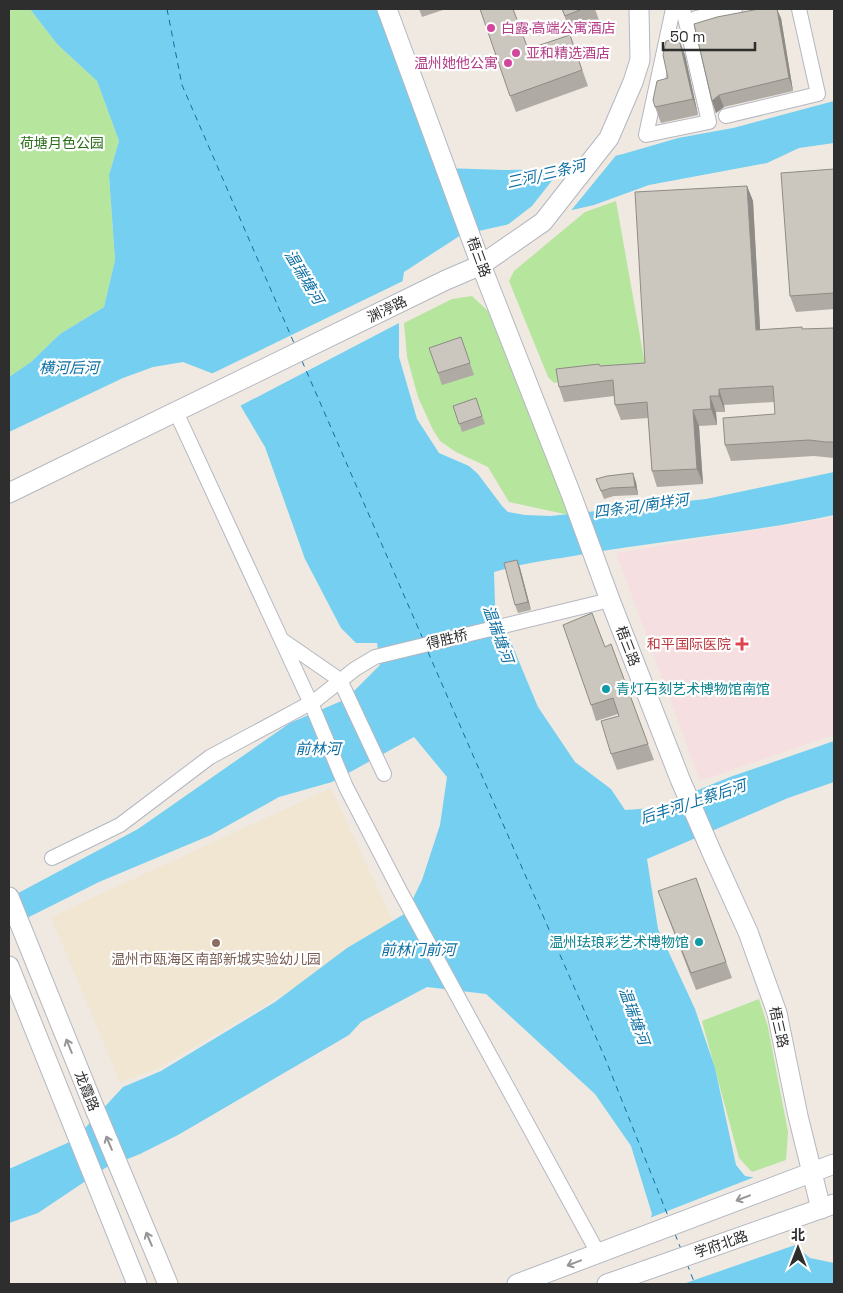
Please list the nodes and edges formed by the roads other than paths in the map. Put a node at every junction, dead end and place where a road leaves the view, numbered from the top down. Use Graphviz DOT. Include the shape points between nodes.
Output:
graph roads {
  1 [pos="387,9"];
  2 [pos="639,9"];
  3 [pos="673,9"];
  4 [pos="684,9"];
  5 [pos="735,9"];
  6 [pos="800,9"];
  7 [pos="696,18"];
  8 [pos="726,116"];
  9 [pos="481,265"];
  10 [pos="176,412"];
  11 [pos="9,493"];
  12 [pos="610,600"];
  13 [pos="281,640"];
  14 [pos="340,680"];
  15 [pos="312,706"];
  16 [pos="384,774"];
  17 [pos="52,858"];
  18 [pos="9,897"];
  19 [pos="9,966"];
  20 [pos="834,1164"];
  21 [pos="812,1173"];
  22 [pos="828,1206"];
  23 [pos="598,1253"];
  24 [pos="137,1284"];
  25 [pos="168,1284"];
  26 [pos="517,1284"];
  27 [pos="607,1284"];
  1 -- 9 [label="street, 梧三路"];
  2 -- 9 [label="street, 渊渟路" via="640,60 609,138 543,222"];
  3 -- 4 [label="street" via="646,135 709,122"];
  5 -- 7 [label="street"];
  6 -- 8 [label="street" via="818,94"];
  9 -- 10 [label="street, 渊渟路"];
  9 -- 12 [label="street, 梧三路"];
  10 -- 11 [label="street, 渊渟路"];
  10 -- 13 [label="street"];
  12 -- 14 [label="street, 得胜桥" via="375,657"];
  12 -- 21 [label="street, 梧三路" via="680,779 748,932 777,1013"];
  13 -- 14 [label="street"];
  13 -- 15 [label="street"];
  14 -- 15 [label="street, 得胜桥"];
  14 -- 16 [label="street"];
  15 -- 17 [label="street, 得胜桥" via="210,757 120,826"];
  15 -- 23 [label="street" via="346,787 400,891"];
  25 -- 18 [label="street, 龙霞路, one-way"];
  19 -- 24 [label="street, 龙霞路"];
  20 -- 21 [label="street"];
  21 -- 22 [label="street, 梧三路"];
  21 -- 23 [label="street, one-way"];
  22 -- 27 [label="street, 学府北路"];
  23 -- 26 [label="street, one-way"];
}
